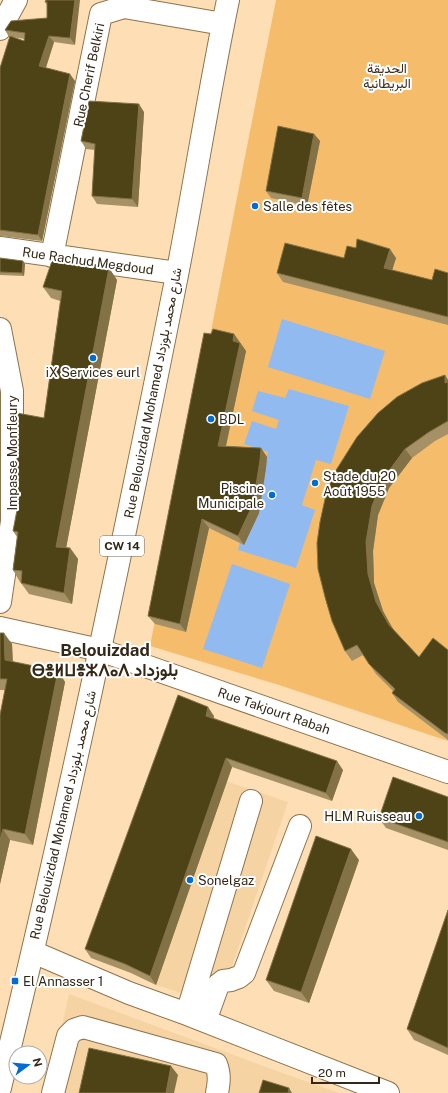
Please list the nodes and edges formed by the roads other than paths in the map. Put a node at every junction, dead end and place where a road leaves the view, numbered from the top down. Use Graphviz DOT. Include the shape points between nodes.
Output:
graph roads {
  1 [pos="16,0"];
  2 [pos="228,0"];
  3 [pos="223,24"];
  4 [pos="0,29"];
  5 [pos="0,248"];
  6 [pos="52,256"];
  7 [pos="177,273"];
  8 [pos="0,329"];
  9 [pos="0,602"];
  10 [pos="0,628"];
  11 [pos="100,650"];
  12 [pos="448,772"];
  13 [pos="250,801"];
  14 [pos="300,826"];
  15 [pos="33,952"];
  16 [pos="196,1017"];
  17 [pos="0,1088"];
  18 [pos="53,1093"];
  19 [pos="217,1093"];
  20 [pos="388,1093"];
  1 -- 4 [label="street"];
  2 -- 3 [label="street, Rue Belouizdad Mohamed شارع محمد بلوزداد / CW 14"];
  3 -- 6 [label="street, Rue Cherif Belkiri" via="124,7 101,14"];
  3 -- 7 [label="street, Rue Belouizdad Mohamed شارع محمد بلوزداد / CW 14"];
  5 -- 6 [label="street, Rue Rachud Megdoud"];
  6 -- 7 [label="street, Rue Rachud Megdoud"];
  7 -- 11 [label="street, Rue Belouizdad Mohamed شارع محمد بلوزداد / CW 14"];
  8 -- 9 [label="street, Impasse Monfleury" via="12,391 12,521"];
  10 -- 11 [label="street, Rue Takjourt Rabah"];
  11 -- 12 [label="street, Rue Takjourt Rabah"];
  11 -- 15 [label="street, Rue Belouizdad Mohamed شارع محمد بلوزداد / CW 14"];
  13 -- 16 [label="street"];
  14 -- 16 [label="street" via="244,973 218,985"];
  15 -- 16 [label="street"];
  15 -- 17 [label="street, Rue Belouizdad Mohamed شارع محمد بلوزداد / CW 14"];
  16 -- 20 [label="street"];
  18 -- 19 [label="street" via="68,1036 74,1030 83,1027 216,1064 220,1082"];
}
